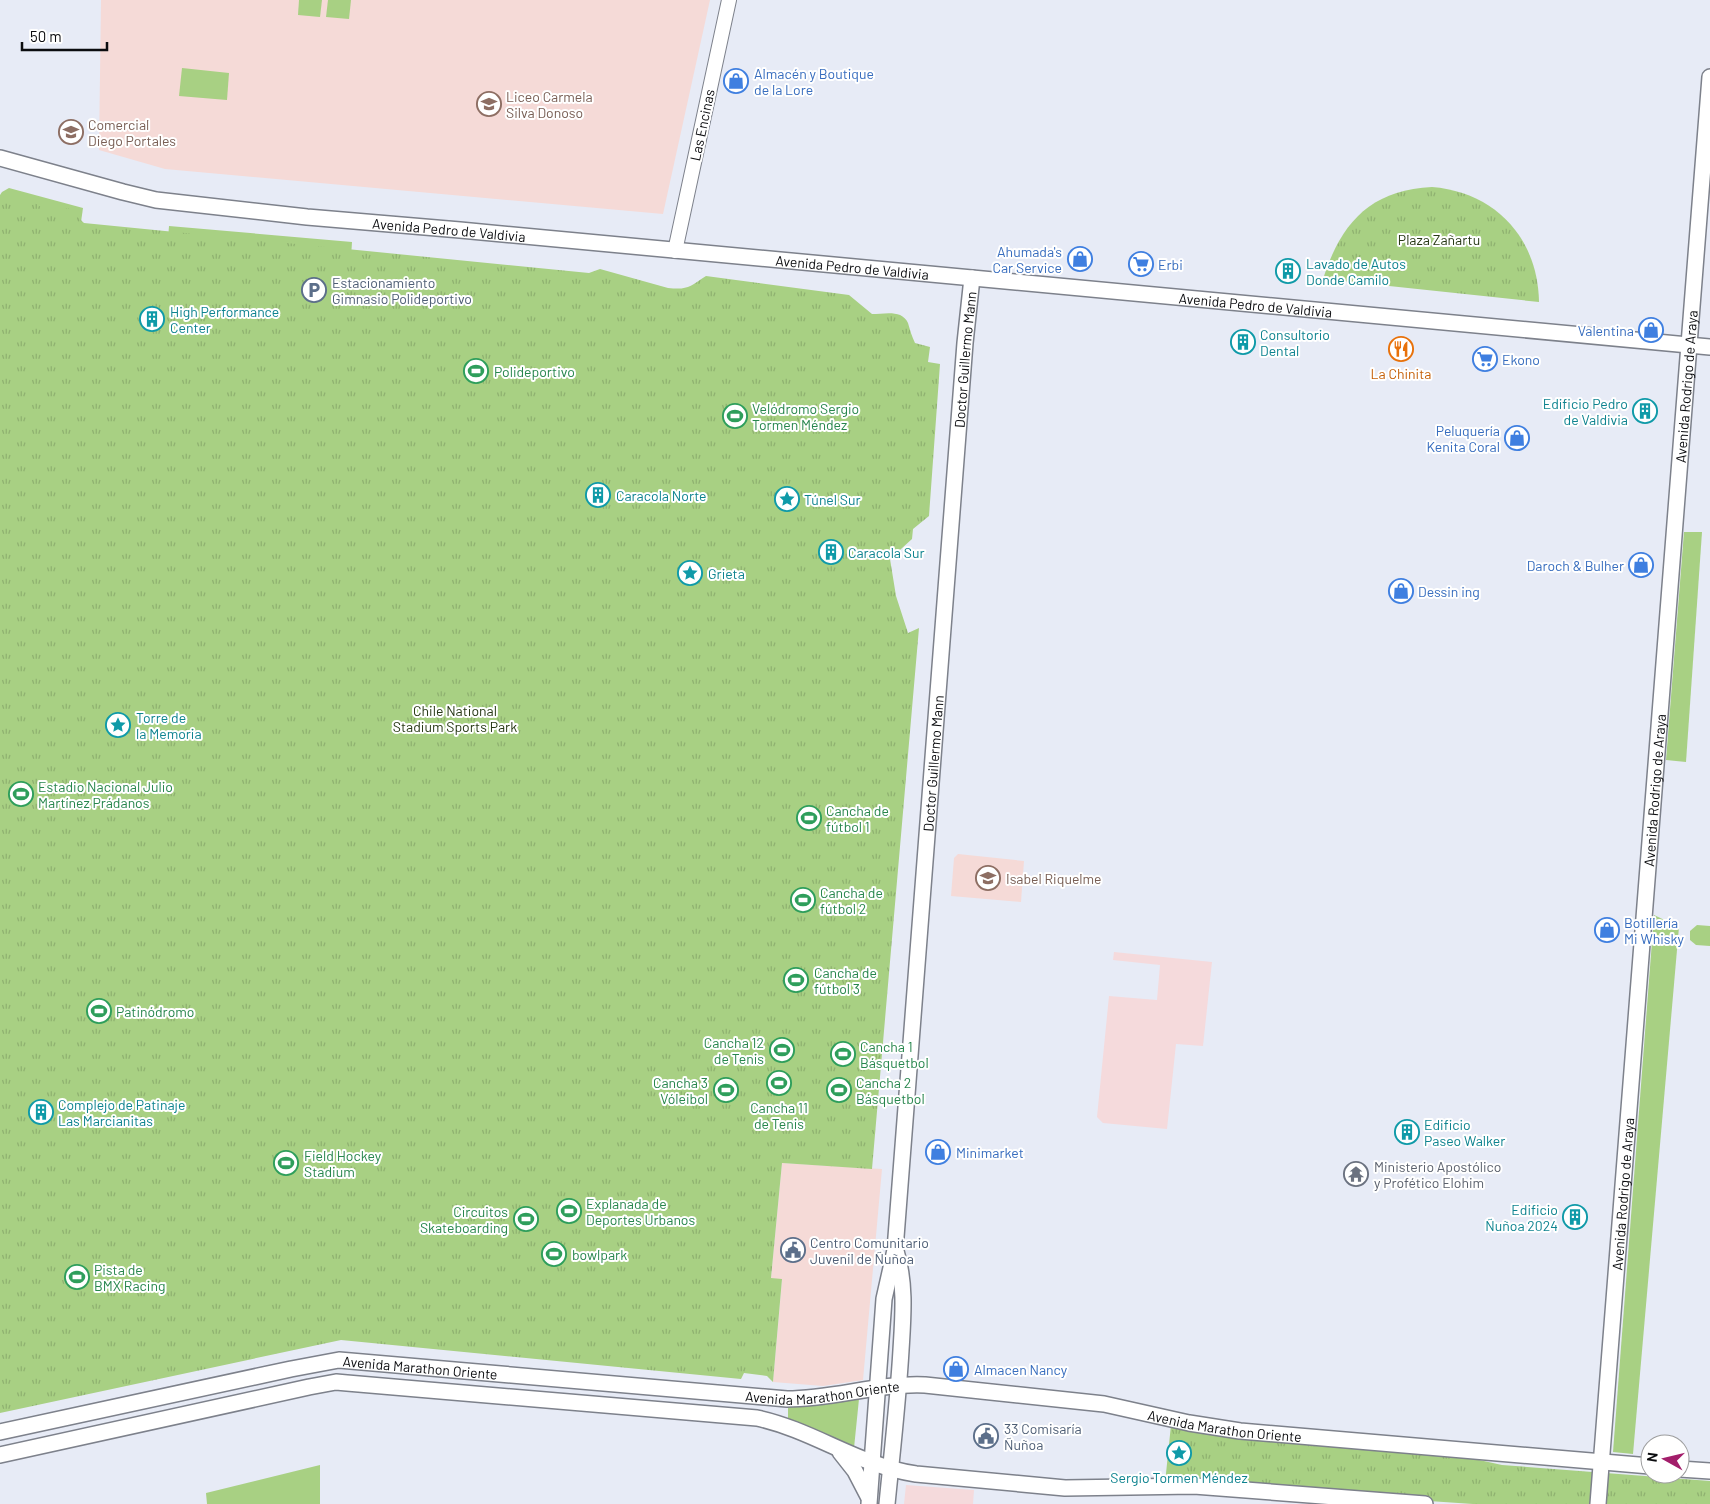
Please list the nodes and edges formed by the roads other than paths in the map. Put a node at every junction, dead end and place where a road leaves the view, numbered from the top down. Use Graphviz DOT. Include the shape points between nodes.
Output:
graph roads {
  1 [pos="729,0"];
  2 [pos="1710,77"];
  3 [pos="0,158"];
  4 [pos="676,251"];
  5 [pos="972,278"];
  6 [pos="1690,344"];
  7 [pos="1710,347"];
  8 [pos="895,1250"];
  9 [pos="899,1385"];
  10 [pos="877,1388"];
  11 [pos="191,1391"];
  12 [pos="197,1412"];
  13 [pos="894,1431"];
  14 [pos="0,1432"];
  15 [pos="835,1448"];
  16 [pos="0,1455"];
  17 [pos="1601,1462"];
  18 [pos="872,1464"];
  19 [pos="1640,1465"];
  20 [pos="890,1469"];
  21 [pos="1690,1470"];
  22 [pos="1710,1471"];
  23 [pos="869,1502"];
  24 [pos="887,1504"];
  25 [pos="1425,1504"];
  26 [pos="1598,1504"];
  1 -- 4 [label="street, Las Encinas"];
  2 -- 6 [label="main road, Avenida Rodrigo de Araya"];
  3 -- 4 [label="main road, Avenida Pedro de Valdivia" via="123,192 184,204"];
  4 -- 5 [label="main road, Avenida Pedro de Valdivia"];
  5 -- 6 [label="main road, Avenida Pedro de Valdivia"];
  5 -- 8 [label="main road, Doctor Guillermo Mann"];
  6 -- 7 [label="main road, Avenida Pedro de Valdivia"];
  6 -- 17 [label="main road, Avenida Rodrigo de Araya"];
  8 -- 9 [label="main road, Doctor Guillermo Mann" via="903,1292"];
  8 -- 10 [label="main road, Doctor Guillermo Mann" via="884,1299"];
  9 -- 10 [label="main road, Avenida Marathon Oriente"];
  9 -- 13 [label="main road, Doctor Guillermo Mann"];
  9 -- 17 [label="main road, Avenida Marathon Oriente" via="1086,1402 1189,1424 1240,1431"];
  10 -- 11 [label="main road, Avenida Marathon Oriente" via="820,1398 787,1399 339,1360"];
  10 -- 13 [label="main road"];
  10 -- 18 [label="main road, Doctor Guillermo Mann"];
  11 -- 12 [label="main road"];
  11 -- 14 [label="main road, Avenida Marathon Oriente"];
  12 -- 15 [label="main road, Avenida Marathon Oriente" via="336,1382 757,1418 797,1430"];
  12 -- 16 [label="main road, Avenida Marathon Oriente"];
  13 -- 20 [label="main road, Doctor Guillermo Mann"];
  15 -- 18 [label="main road, Avenida Marathon Oriente"];
  15 -- 23 [label="main road" via="855,1471"];
  17 -- 19 [label="main road, Avenida Marathon Oriente"];
  17 -- 26 [label="main road, Avenida Rodrigo de Araya"];
  18 -- 20 [label="main road, Avenida Marathon Oriente"];
  18 -- 23 [label="main road, Doctor Guillermo Mann"];
  20 -- 24 [label="main road, Doctor Guillermo Mann"];
  20 -- 25 [label="main road, Avenida Marathon Oriente" via="1065,1488 1194,1486"];
  21 -- 22 [label="main road"];
}
